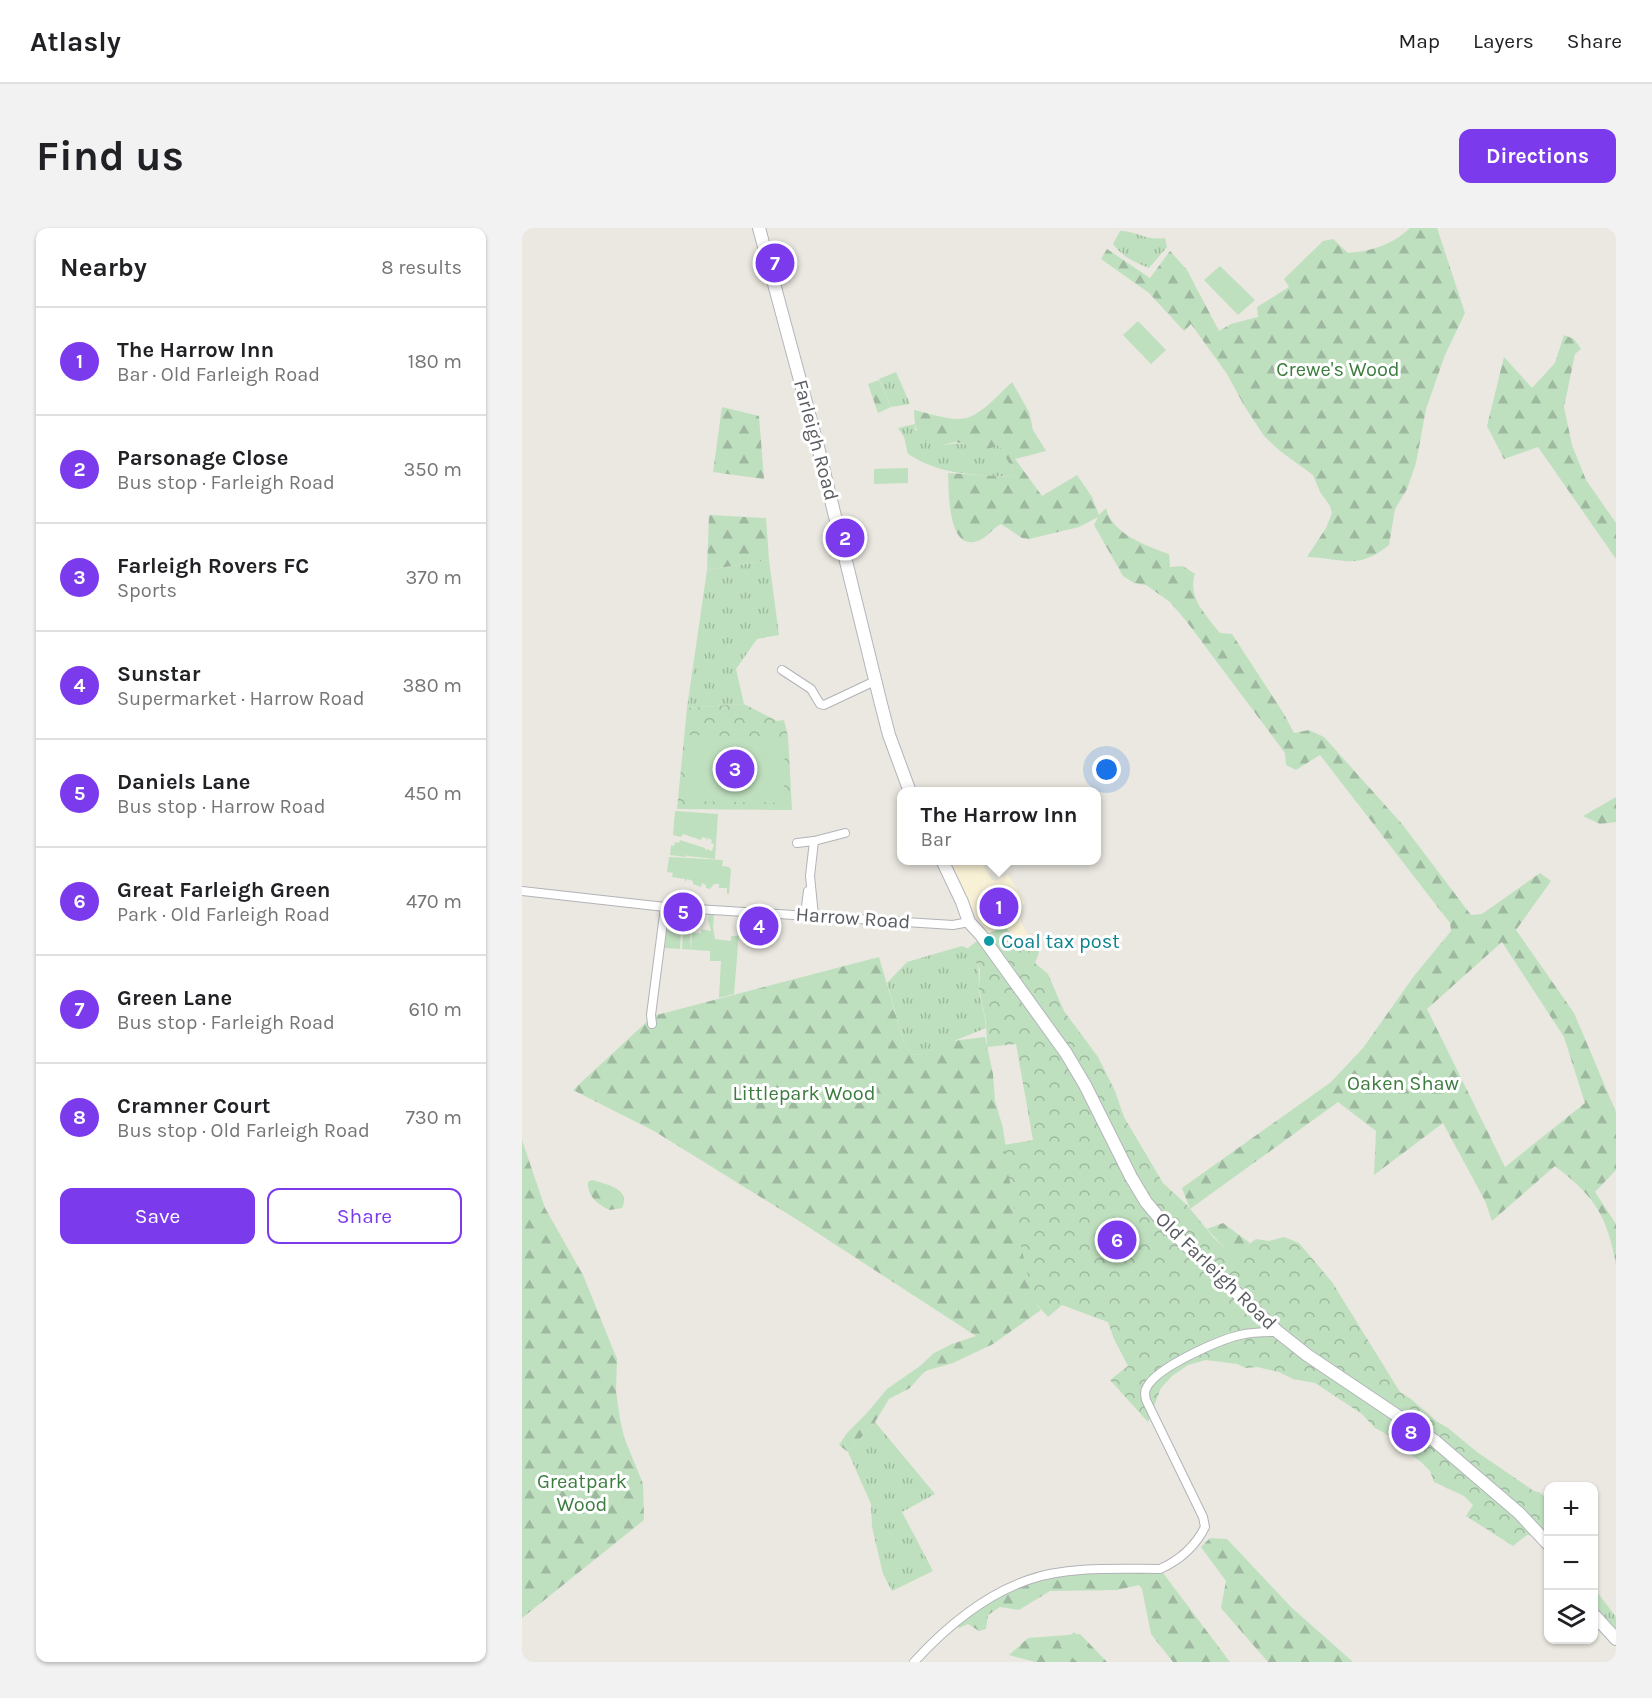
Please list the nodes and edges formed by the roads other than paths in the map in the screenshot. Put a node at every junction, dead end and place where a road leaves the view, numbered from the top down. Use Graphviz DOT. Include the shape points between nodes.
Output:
graph roads {
  1 [pos="759,228"];
  2 [pos="782,670"];
  3 [pos="875,681"];
  4 [pos="908,787"];
  5 [pos="845,832"];
  6 [pos="814,841"];
  7 [pos="797,843"];
  8 [pos="944,865"];
  9 [pos="522,891"];
  10 [pos="665,907"];
  11 [pos="809,916"];
  12 [pos="969,922"];
  13 [pos="652,1023"];
  14 [pos="1260,1316"];
  15 [pos="1258,1332"];
  16 [pos="1278,1332"];
  17 [pos="1544,1540"];
  18 [pos="1598,1620"];
  19 [pos="1616,1639"];
  20 [pos="914,1662"];
  1 -- 3 [label="street, Farleigh Road" via="826,476"];
  2 -- 3 [label="street" via="811,689 824,705"];
  3 -- 4 [label="street, Farleigh Road"];
  5 -- 6 [label="street"];
  6 -- 7 [label="street"];
  6 -- 11 [label="street"];
  8 -- 12 [label="street"];
  9 -- 10 [label="street, Harrow Road"];
  10 -- 11 [label="street, Harrow Road"];
  10 -- 13 [label="street"];
  11 -- 12 [label="street, Harrow Road" via="953,925"];
  12 -- 14 [label="street, Old Farleigh Road" via="1066,1053 1146,1202"];
  14 -- 15 [label="street"];
  14 -- 16 [label="street, Old Farleigh Road"];
  15 -- 16 [label="street"];
  15 -- 20 [label="street" via="1221,1340 1182,1359 1147,1385 1146,1400 1203,1517 1205,1527 1188,1551 1160,1569 1061,1572 1029,1580 986,1601 954,1623"];
  16 -- 17 [label="street, Old Farleigh Road" via="1435,1441 1519,1513"];
  18 -- 19 [label="street"];
}
